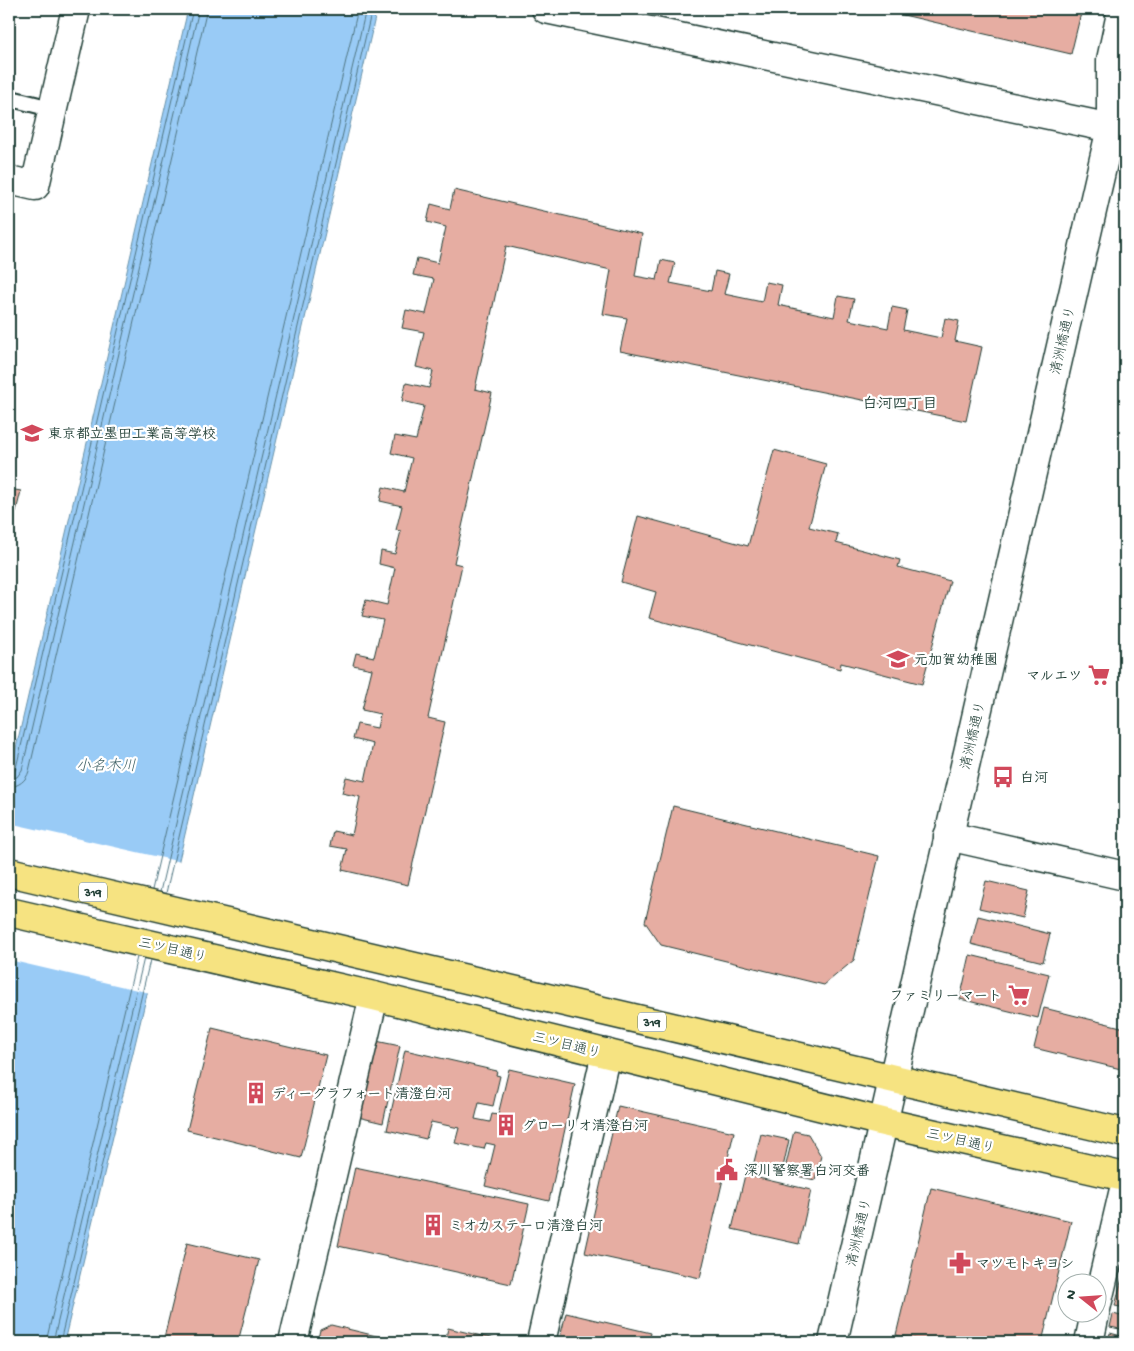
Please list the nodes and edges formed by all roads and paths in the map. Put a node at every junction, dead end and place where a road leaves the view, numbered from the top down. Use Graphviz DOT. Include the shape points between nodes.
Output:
graph roads {
  1 [pos="76,9"];
  2 [pos="546,9"];
  3 [pos="1122,9"];
  4 [pos="630,18"];
  5 [pos="9,98"];
  6 [pos="1125,100"];
  7 [pos="53,109"];
  8 [pos="1118,130"];
  9 [pos="9,180"];
  10 [pos="948,836"];
  11 [pos="9,872"];
  12 [pos="1125,876"];
  13 [pos="9,912"];
  14 [pos="374,996"];
  15 [pos="606,1053"];
  16 [pos="893,1078"];
  17 [pos="883,1122"];
  18 [pos="1125,1133"];
  19 [pos="1125,1178"];
  20 [pos="1125,1185"];
  21 [pos="1104,1274"];
  22 [pos="1094,1324"];
  23 [pos="293,1342"];
  24 [pos="540,1342"];
  25 [pos="833,1342"];
  26 [pos="1089,1342"];
  1 -- 7 [label="street"];
  2 -- 4 [label="street"];
  3 -- 8 [label="street, 清洲橋通り" via="1111,60"];
  4 -- 8 [label="street"];
  5 -- 7 [label="lane"];
  6 -- 8 [label="street, 清洲橋通り"];
  7 -- 9 [label="street" via="35,186"];
  8 -- 10 [label="street, 清洲橋通り"];
  10 -- 12 [label="street"];
  10 -- 16 [label="street, 清洲橋通り"];
  11 -- 16 [label="main road, 319"];
  13 -- 14 [label="main road, 三ツ目通り"];
  14 -- 15 [label="main road, 三ツ目通り"];
  14 -- 23 [label="street"];
  15 -- 17 [label="main road, 三ツ目通り"];
  15 -- 24 [label="street"];
  16 -- 17 [label="street, 清洲橋通り"];
  16 -- 18 [label="main road, 319"];
  17 -- 19 [label="main road, 三ツ目通り"];
  17 -- 25 [label="street, 清洲橋通り"];
  20 -- 21 [label="street"];
  22 -- 26 [label="street"];
}
